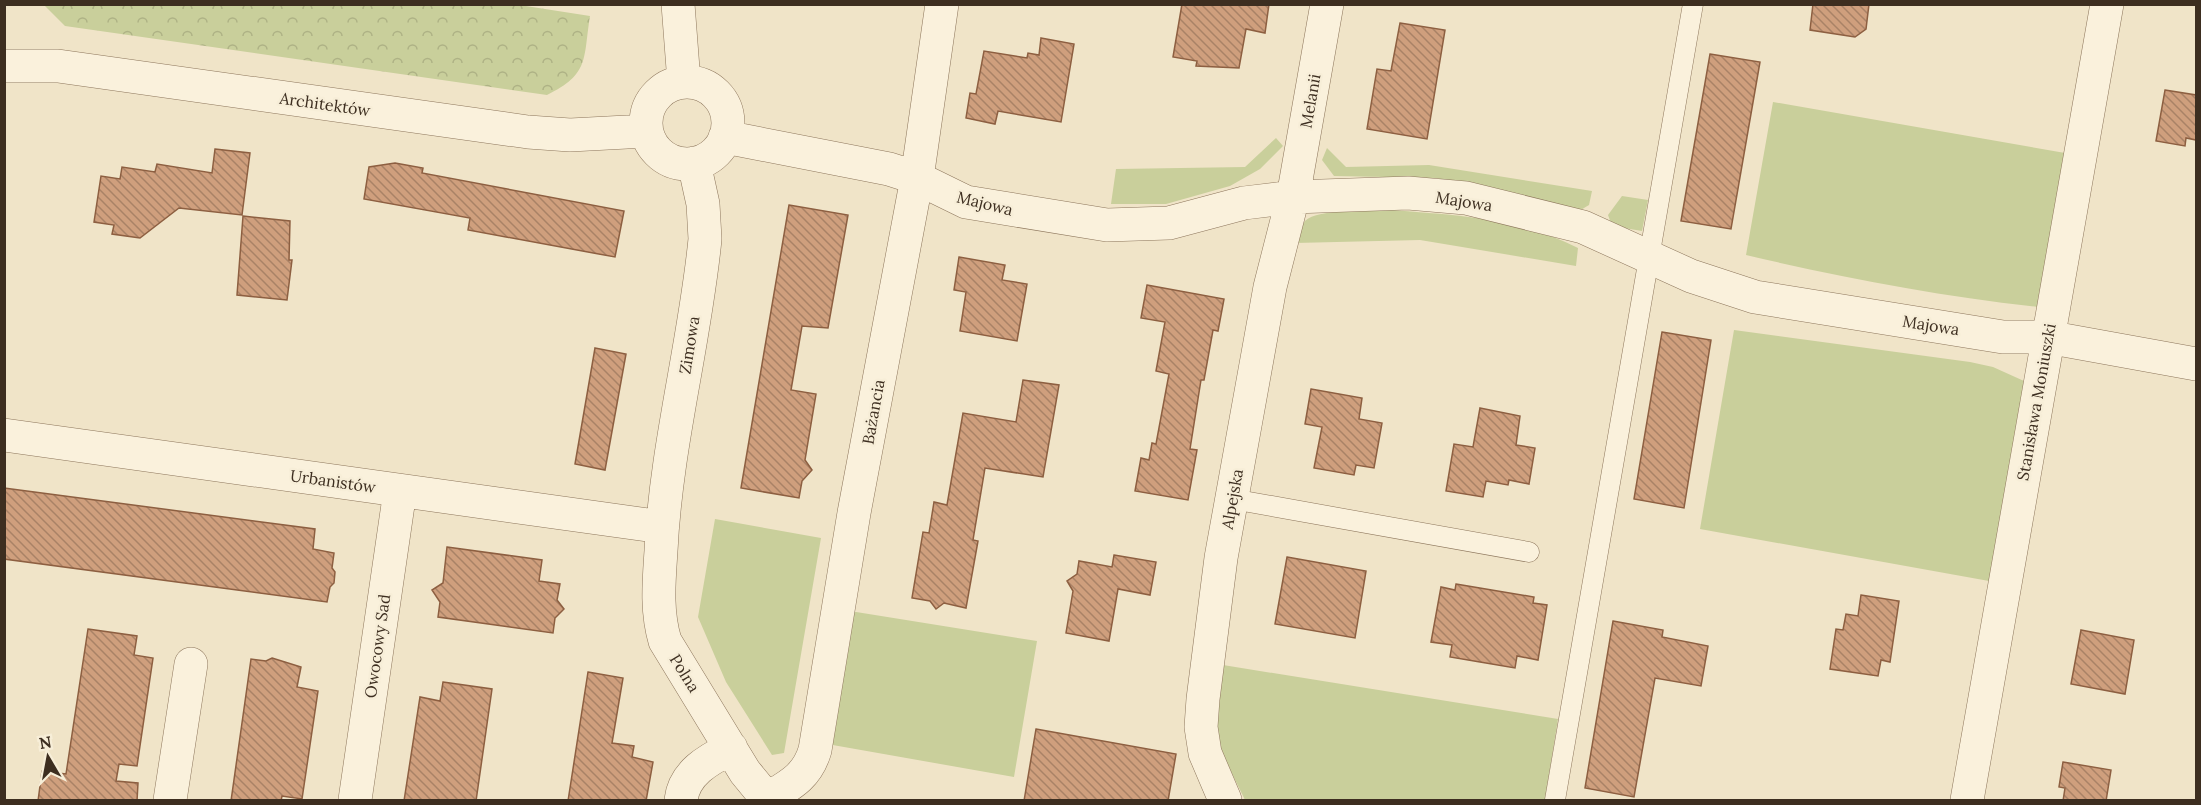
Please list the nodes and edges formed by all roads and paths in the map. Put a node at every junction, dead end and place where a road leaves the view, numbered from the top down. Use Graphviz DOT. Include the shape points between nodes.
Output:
graph roads {
  1 [pos="678,4"];
  2 [pos="942,4"];
  3 [pos="1327,4"];
  4 [pos="1693,4"];
  5 [pos="2106,4"];
  6 [pos="4,66"];
  7 [pos="684,82"];
  8 [pos="646,131"];
  9 [pos="726,137"];
  10 [pos="694,163"];
  11 [pos="917,178"];
  12 [pos="1293,197"];
  13 [pos="1648,256"];
  14 [pos="2047,337"];
  15 [pos="2196,364"];
  16 [pos="4,435"];
  17 [pos="400,491"];
  18 [pos="1232,499"];
  19 [pos="662,527"];
  20 [pos="1528,552"];
  21 [pos="191,664"];
  22 [pos="731,748"];
  23 [pos="768,800"];
  24 [pos="170,801"];
  25 [pos="355,801"];
  26 [pos="681,801"];
  27 [pos="1225,801"];
  28 [pos="1555,801"];
  29 [pos="1967,801"];
  1 -- 7 [label="street"];
  2 -- 11 [label="street, Bażancia"];
  3 -- 12 [label="street, Melanii"];
  4 -- 13 [label="lane"];
  5 -- 14 [label="street, Stanisława Moniuszki"];
  6 -- 8 [label="street, Architektów" via="58,66 528,132 570,135"];
  7 -- 8 [label="street" via="659,93 648,111"];
  7 -- 9 [label="street" via="706,87 722,102 728,124"];
  8 -- 10 [label="street" via="660,154 673,162"];
  9 -- 10 [label="street" via="711,156"];
  9 -- 11 [label="street, Majowa"];
  10 -- 19 [label="street, Zimowa" via="703,204 705,239"];
  11 -- 12 [label="street, Majowa" via="966,202 1107,225 1169,223 1244,203"];
  11 -- 23 [label="street, Bażancia" via="854,513 815,750 806,773"];
  12 -- 13 [label="street, Majowa" via="1408,193 1466,198 1583,228"];
  12 -- 18 [label="street, Alpejska" via="1270,287"];
  13 -- 14 [label="street, Majowa" via="1691,276 1755,297 2003,337"];
  13 -- 28 [label="lane"];
  14 -- 15 [label="street, Majowa"];
  14 -- 29 [label="street, Stanisława Moniuszki"];
  16 -- 17 [label="street, Urbanistów"];
  17 -- 19 [label="street, Urbanistów"];
  17 -- 25 [label="street, Owocowy Sad"];
  18 -- 20 [label="lane"];
  18 -- 27 [label="street, Alpejska" via="1201,727 1204,753"];
  19 -- 22 [label="street, Polna" via="658,603 665,641"];
  21 -- 24 [label="street"];
  22 -- 23 [label="street, Polna"];
  22 -- 26 [label="street" via="688,779"];
}
